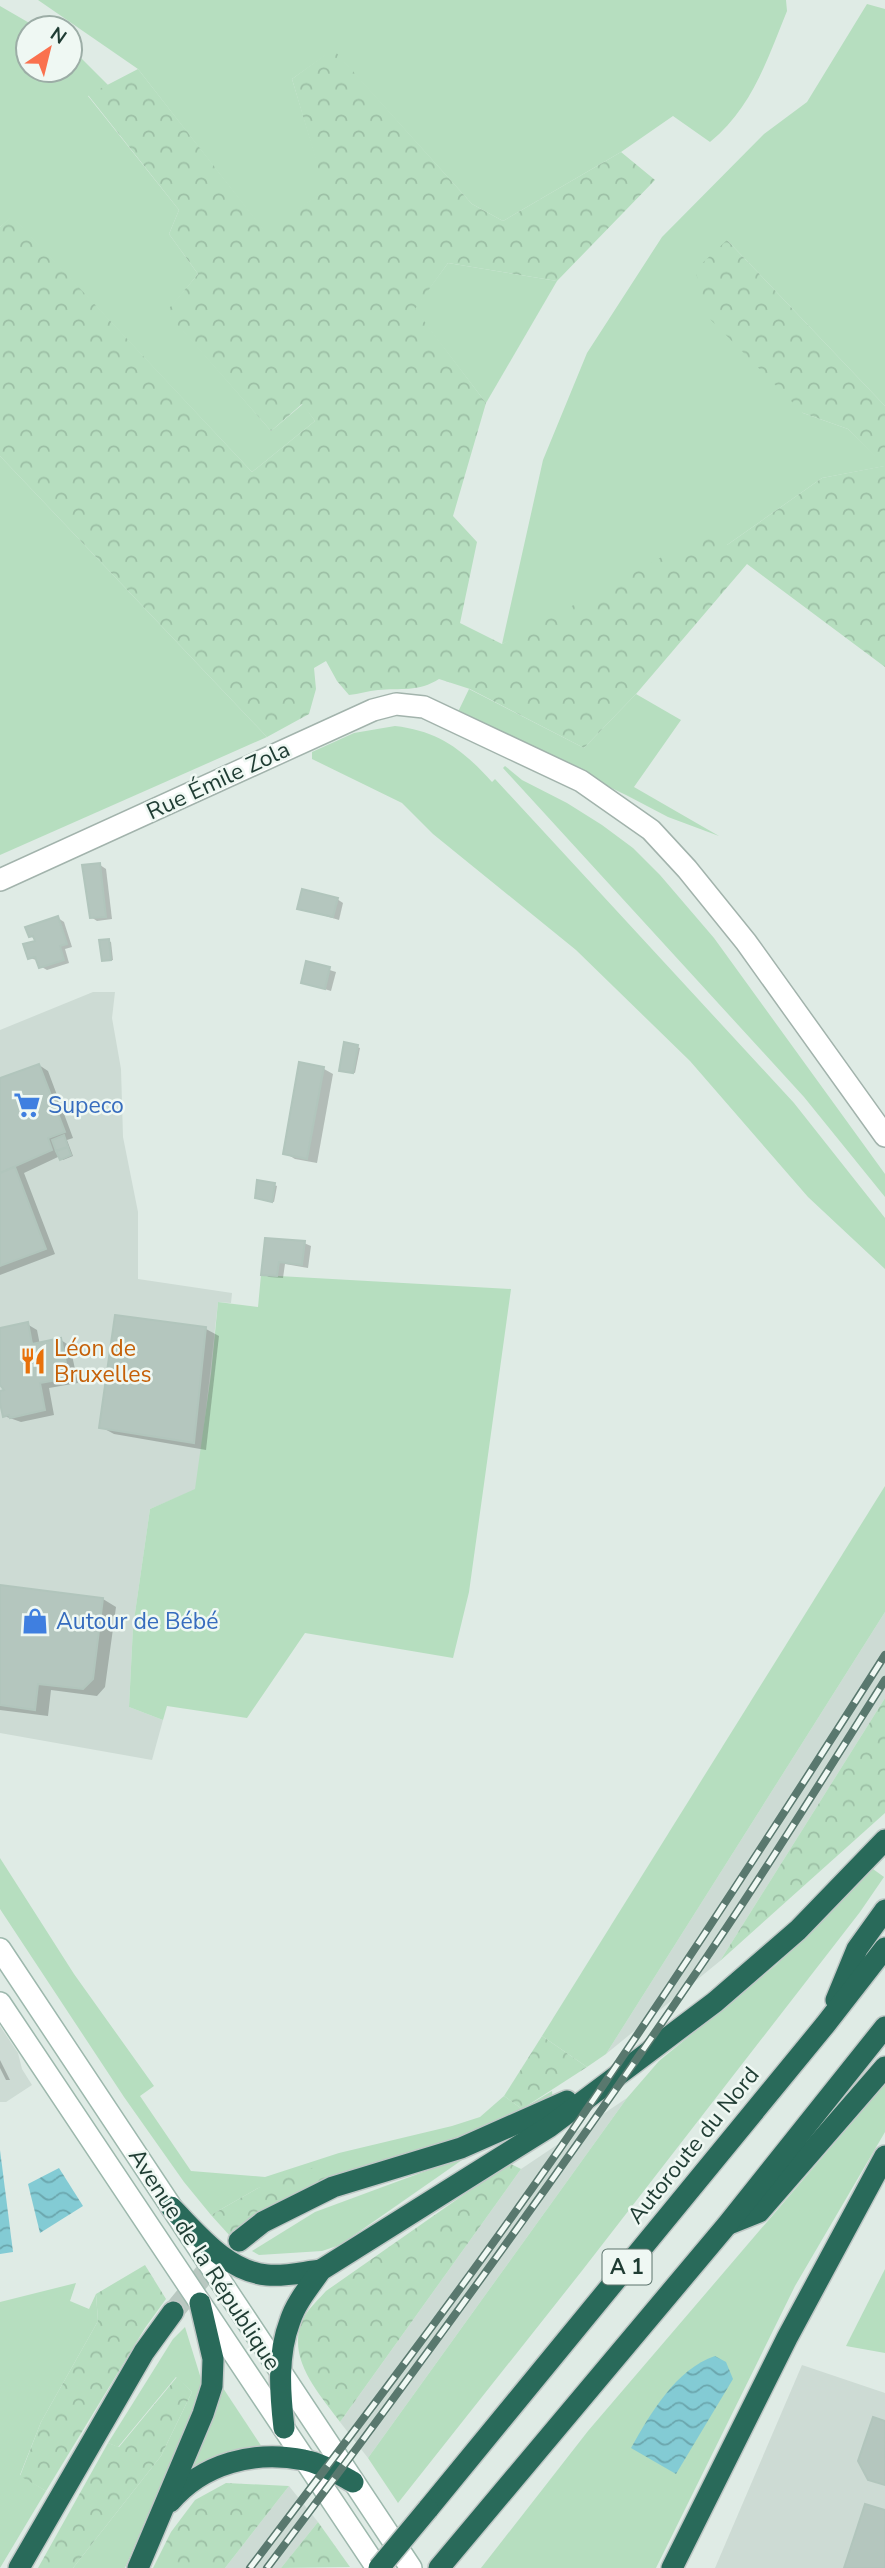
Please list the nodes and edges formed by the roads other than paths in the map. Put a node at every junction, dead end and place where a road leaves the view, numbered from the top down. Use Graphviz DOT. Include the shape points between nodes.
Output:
graph roads {
  1 [pos="0,880"];
  2 [pos="885,1136"];
  3 [pos="885,1840"];
  4 [pos="885,1910"];
  5 [pos="885,1948"];
  6 [pos="0,1949"];
  7 [pos="0,2003"];
  8 [pos="825,2025"];
  9 [pos="885,2027"];
  10 [pos="885,2067"];
  11 [pos="613,2079"];
  12 [pos="885,2157"];
  13 [pos="171,2207"];
  14 [pos="727,2225"];
  15 [pos="239,2241"];
  16 [pos="321,2270"];
  17 [pos="200,2303"];
  18 [pos="173,2312"];
  19 [pos="281,2374"];
  20 [pos="284,2428"];
  21 [pos="305,2460"];
  22 [pos="354,2482"];
  23 [pos="162,2512"];
  24 [pos="19,2568"];
  25 [pos="138,2568"];
  26 [pos="378,2568"];
  27 [pos="411,2568"];
  28 [pos="439,2568"];
  29 [pos="672,2568"];
  1 -- 2 [label="main road, Rue Émile Zola" via="373,710 405,704 440,713 581,781 651,830 730,921"];
  3 -- 11 [label="highway" via="770,1956"];
  4 -- 8 [label="highway" via="857,1948"];
  5 -- 8 [label="highway, Autoroute du Nord / A 1"];
  6 -- 13 [label="main road, Avenue de la République"];
  7 -- 17 [label="main road, Avenue de la République"];
  8 -- 26 [label="highway, Autoroute du Nord / A 1, bridge"];
  9 -- 14 [label="highway, A 1"];
  10 -- 14 [label="highway" via="759,2212"];
  11 -- 15 [label="highway" via="461,2148 370,2174 311,2197 263,2222"];
  11 -- 16 [label="highway" via="549,2127"];
  12 -- 29 [label="highway" via="787,2338"];
  13 -- 16 [label="highway" via="209,2246 246,2270 268,2275"];
  13 -- 19 [label="main road, Avenue de la République"];
  14 -- 28 [label="highway, A 1"];
  16 -- 19 [label="highway" via="290,2319"];
  17 -- 20 [label="main road, Avenue de la République"];
  17 -- 23 [label="highway" via="213,2358 212,2386"];
  18 -- 24 [label="highway" via="144,2352"];
  19 -- 20 [label="highway"];
  19 -- 22 [label="main road, Avenue de la République"];
  20 -- 21 [label="main road, Avenue de la République"];
  21 -- 22 [label="highway"];
  21 -- 23 [label="highway" via="273,2457 223,2464 189,2483"];
  21 -- 26 [label="main road, Avenue de la République"];
  22 -- 27 [label="main road, Avenue de la République"];
  23 -- 25 [label="highway"];
}
